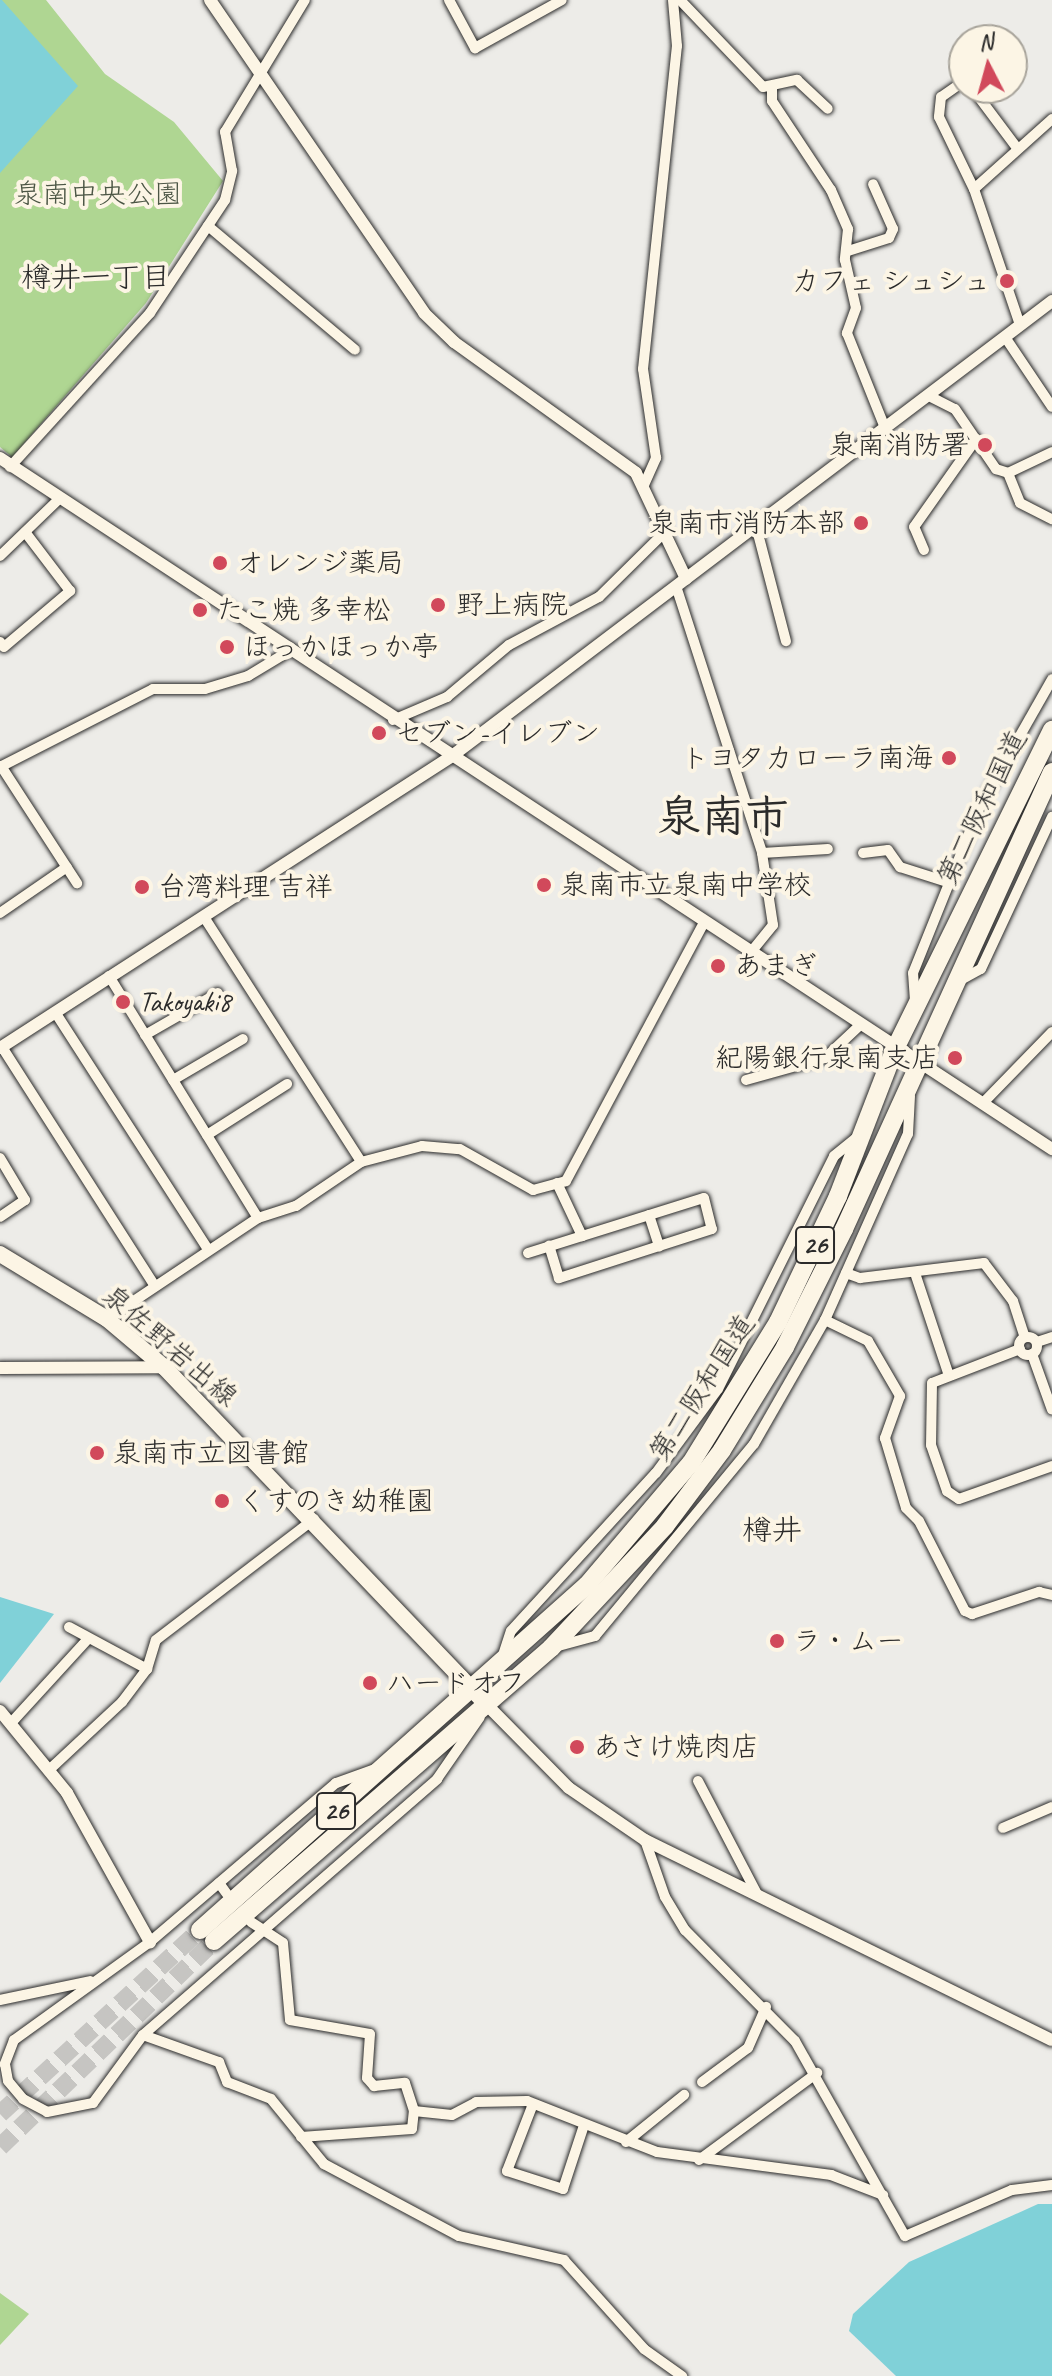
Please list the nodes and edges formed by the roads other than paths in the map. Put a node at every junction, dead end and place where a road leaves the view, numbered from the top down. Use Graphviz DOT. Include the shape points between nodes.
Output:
graph roads {
  1 [pos="210,0"];
  2 [pos="305,0"];
  3 [pos="449,0"];
  4 [pos="562,0"];
  5 [pos="680,0"];
  6 [pos="258,73"];
  7 [pos="772,89"];
  8 [pos="948,92"];
  9 [pos="984,104"];
  10 [pos="828,109"];
  11 [pos="1052,119"];
  12 [pos="1017,148"];
  13 [pos="873,184"];
  14 [pos="974,189"];
  15 [pos="208,226"];
  16 [pos="848,251"];
  17 [pos="1052,301"];
  18 [pos="1020,325"];
  19 [pos="1005,337"];
  20 [pos="355,350"];
  21 [pos="929,396"];
  22 [pos="1052,407"];
  23 [pos="885,428"];
  24 [pos="976,439"];
  25 [pos="1052,452"];
  26 [pos="5,462"];
  27 [pos="1008,473"];
  28 [pos="644,485"];
  29 [pos="58,500"];
  30 [pos="1052,519"];
  31 [pos="756,526"];
  32 [pos="667,530"];
  33 [pos="25,532"];
  34 [pos="924,550"];
  35 [pos="0,556"];
  36 [pos="681,583"];
  37 [pos="786,641"];
  38 [pos="0,642"];
  39 [pos="291,650"];
  40 [pos="1052,679"];
  41 [pos="393,720"];
  42 [pos="1052,730"];
  43 [pos="452,756"];
  44 [pos="0,766"];
  45 [pos="1052,772"];
  46 [pos="1052,817"];
  47 [pos="828,849"];
  48 [pos="762,853"];
  49 [pos="863,853"];
  50 [pos="67,867"];
  51 [pos="77,883"];
  52 [pos="950,883"];
  53 [pos="0,913"];
  54 [pos="204,917"];
  55 [pos="703,924"];
  56 [pos="750,953"];
  57 [pos="109,976"];
  58 [pos="959,981"];
  59 [pos="218,993"];
  60 [pos="915,1007"];
  61 [pos="55,1012"];
  62 [pos="859,1026"];
  63 [pos="1052,1032"];
  64 [pos="145,1035"];
  65 [pos="243,1039"];
  66 [pos="1,1048"];
  67 [pos="894,1051"];
  68 [pos="922,1066"];
  69 [pos="173,1080"];
  70 [pos="746,1080"];
  71 [pos="287,1084"];
  72 [pos="911,1086"];
  73 [pos="983,1103"];
  74 [pos="207,1135"];
  75 [pos="1052,1149"];
  76 [pos="0,1158"];
  77 [pos="361,1162"];
  78 [pos="557,1183"];
  79 [pos="649,1215"];
  80 [pos="0,1217"];
  81 [pos="258,1218"];
  82 [pos="582,1236"];
  83 [pos="549,1246"];
  84 [pos="659,1246"];
  85 [pos="208,1249"];
  86 [pos="528,1253"];
  87 [pos="0,1254"];
  88 [pos="846,1273"];
  89 [pos="915,1273"];
  90 [pos="155,1286"];
  91 [pos="107,1319"];
  92 [pos="825,1320"];
  93 [pos="1025,1337"];
  94 [pos="1052,1337"];
  95 [pos="1037,1342"];
  96 [pos="1020,1349"];
  97 [pos="1032,1354"];
  98 [pos="164,1367"];
  99 [pos="0,1368"];
  100 [pos="948,1373"];
  101 [pos="1052,1410"];
  102 [pos="1052,1466"];
  103 [pos="314,1519"];
  104 [pos="1052,1595"];
  105 [pos="69,1627"];
  106 [pos="89,1638"];
  107 [pos="551,1648"];
  108 [pos="147,1669"];
  109 [pos="472,1691"];
  110 [pos="488,1706"];
  111 [pos="0,1711"];
  112 [pos="11,1723"];
  113 [pos="385,1767"];
  114 [pos="49,1770"];
  115 [pos="698,1781"];
  116 [pos="1052,1807"];
  117 [pos="1003,1828"];
  118 [pos="645,1840"];
  119 [pos="219,1883"];
  120 [pos="227,1894"];
  121 [pos="759,1898"];
  122 [pos="251,1922"];
  123 [pos="264,1930"];
  124 [pos="150,1942"];
  125 [pos="96,1980"];
  126 [pos="0,2000"];
  127 [pos="766,2007"];
  128 [pos="143,2035"];
  129 [pos="1052,2040"];
  130 [pos="817,2073"];
  131 [pos="702,2082"];
  132 [pos="684,2095"];
  133 [pos="533,2104"];
  134 [pos="414,2111"];
  135 [pos="583,2128"];
  136 [pos="301,2137"];
  137 [pos="626,2142"];
  138 [pos="699,2160"];
  139 [pos="1052,2185"];
  140 [pos="883,2195"];
  141 [pos="682,2376"];
  1 -- 6 [label="street"];
  2 -- 6 [label="street"];
  3 -- 4 [label="street" via="475,48"];
  5 -- 7 [label="street"];
  5 -- 28 [label="street" via="643,369 656,458"];
  6 -- 15 [label="street" via="225,132 232,171 225,200"];
  6 -- 28 [label="street" via="431,320 624,462"];
  7 -- 10 [label="street" via="797,80"];
  7 -- 16 [label="street" via="772,101 831,190 848,229"];
  8 -- 14 [label="street" via="941,97 939,117"];
  9 -- 12 [label="street"];
  11 -- 12 [label="street"];
  12 -- 14 [label="street"];
  13 -- 16 [label="street" via="893,229 889,238"];
  14 -- 18 [label="street"];
  15 -- 20 [label="street"];
  15 -- 26 [label="street" via="150,313"];
  16 -- 23 [label="street" via="856,308 847,333"];
  17 -- 18 [label="street"];
  18 -- 19 [label="street"];
  19 -- 21 [label="street"];
  19 -- 22 [label="street"];
  21 -- 23 [label="street"];
  21 -- 24 [label="street" via="955,409"];
  23 -- 31 [label="street"];
  24 -- 27 [label="street" via="996,469"];
  24 -- 34 [label="street" via="914,527"];
  25 -- 27 [label="street"];
  26 -- 29 [label="street"];
  27 -- 30 [label="street" via="1020,503"];
  28 -- 32 [label="street"];
  29 -- 33 [label="street"];
  29 -- 39 [label="street"];
  31 -- 36 [label="street"];
  31 -- 37 [label="street"];
  32 -- 36 [label="street"];
  32 -- 41 [label="street" via="599,597 509,645 447,697"];
  33 -- 35 [label="street"];
  33 -- 38 [label="street" via="70,591 4,647"];
  36 -- 43 [label="street"];
  36 -- 48 [label="street"];
  39 -- 41 [label="street"];
  39 -- 44 [label="street" via="248,676 205,689 153,689"];
  40 -- 52 [label="street" via="980,806"];
  41 -- 43 [label="street"];
  42 -- 60 [label="highway, 第二阪和国道 / 26"];
  43 -- 54 [label="street"];
  43 -- 55 [label="street"];
  44 -- 50 [label="street"];
  45 -- 58 [label="highway, 第二阪和国道 / 26"];
  46 -- 58 [label="street" via="981,969"];
  47 -- 48 [label="street"];
  48 -- 56 [label="street" via="773,925"];
  49 -- 52 [label="street" via="888,850 900,867"];
  50 -- 51 [label="street"];
  50 -- 53 [label="street"];
  52 -- 60 [label="street" via="913,973"];
  54 -- 57 [label="street"];
  54 -- 77 [label="street"];
  55 -- 56 [label="street"];
  55 -- 78 [label="street" via="566,1181"];
  56 -- 62 [label="street"];
  57 -- 61 [label="street"];
  57 -- 64 [label="street"];
  58 -- 68 [label="highway, 第二阪和国道 / 26"];
  59 -- 64 [label="street"];
  60 -- 67 [label="highway, 第二阪和国道 / 26"];
  61 -- 66 [label="street"];
  61 -- 85 [label="street"];
  62 -- 67 [label="street"];
  62 -- 70 [label="street" via="825,1058"];
  63 -- 73 [label="street"];
  64 -- 69 [label="street"];
  65 -- 69 [label="street"];
  66 -- 90 [label="street"];
  67 -- 68 [label="street"];
  67 -- 109 [label="highway, 第二阪和国道 / 26" via="866,1132 778,1322 728,1411 587,1585"];
  68 -- 72 [label="highway, 第二阪和国道 / 26"];
  68 -- 73 [label="street"];
  69 -- 74 [label="street"];
  71 -- 74 [label="street"];
  72 -- 88 [label="street" via="908,1134"];
  72 -- 107 [label="highway, 第二阪和国道 / 26" via="785,1347 722,1450 647,1548"];
  73 -- 75 [label="street"];
  74 -- 81 [label="street"];
  76 -- 80 [label="street" via="25,1200"];
  77 -- 78 [label="street" via="422,1146 460,1149 533,1190"];
  77 -- 81 [label="street" via="296,1206"];
  78 -- 82 [label="street"];
  79 -- 82 [label="street"];
  79 -- 84 [label="street"];
  79 -- 84 [label="street" via="704,1198 712,1229"];
  81 -- 85 [label="street"];
  82 -- 83 [label="street"];
  83 -- 84 [label="street" via="559,1278"];
  83 -- 86 [label="street"];
  85 -- 90 [label="street"];
  87 -- 91 [label="main road, 泉佐野岩出線"];
  88 -- 89 [label="street" via="860,1278"];
  88 -- 92 [label="street"];
  89 -- 93 [label="street" via="984,1263 1013,1301"];
  89 -- 100 [label="street"];
  90 -- 91 [label="street"];
  91 -- 98 [label="main road, 泉佐野岩出線"];
  92 -- 104 [label="street" via="868,1341 900,1396 885,1438 906,1508 919,1521 965,1611 972,1614 1027,1594"];
  92 -- 107 [label="street" via="754,1444 670,1552 595,1636"];
  93 -- 95 [label="street"];
  93 -- 96 [label="street"];
  94 -- 95 [label="street"];
  95 -- 97 [label="street"];
  96 -- 97 [label="street"];
  96 -- 100 [label="street"];
  97 -- 101 [label="street"];
  98 -- 99 [label="street"];
  98 -- 103 [label="main road, 泉佐野岩出線"];
  100 -- 102 [label="street" via="929,1389 928,1430 952,1497 965,1498"];
  103 -- 108 [label="street" via="156,1640"];
  103 -- 109 [label="main road, 泉佐野岩出線"];
  105 -- 106 [label="street"];
  106 -- 108 [label="street"];
  106 -- 112 [label="street"];
  107 -- 110 [label="highway, 第二阪和国道 / 26"];
  108 -- 114 [label="street" via="122,1702"];
  109 -- 110 [label="main road, 泉佐野岩出線"];
  109 -- 113 [label="highway, 第二阪和国道 / 26"];
  110 -- 113 [label="highway, 第二阪和国道 / 26" via="207,1936"];
  110 -- 118 [label="street" via="569,1788"];
  110 -- 123 [label="street" via="437,1779"];
  111 -- 112 [label="street"];
  112 -- 114 [label="street"];
  113 -- 119 [label="street" via="336,1783"];
  114 -- 124 [label="street"];
  115 -- 121 [label="street"];
  116 -- 117 [label="street"];
  118 -- 121 [label="street"];
  118 -- 127 [label="street" via="665,1897 685,1930"];
  119 -- 120 [label="street"];
  119 -- 124 [label="street"];
  121 -- 129 [label="street" via="827,1925"];
  122 -- 123 [label="street"];
  123 -- 128 [label="street"];
  123 -- 134 [label="street" via="283,1943 290,2020 370,2034 367,2078 374,2086 405,2083"];
  124 -- 125 [label="street"];
  125 -- 126 [label="street"];
  125 -- 128 [label="street" via="14,2040 5,2064 8,2081 23,2099 47,2112 93,2103"];
  127 -- 130 [label="street"];
  127 -- 131 [label="street" via="748,2048"];
  128 -- 136 [label="street" via="219,2062 227,2082 271,2099"];
  130 -- 138 [label="street"];
  130 -- 140 [label="street"];
  132 -- 137 [label="street"];
  133 -- 134 [label="street" via="476,2102 452,2115"];
  133 -- 135 [label="street"];
  133 -- 135 [label="street" via="507,2171 563,2189"];
  134 -- 136 [label="street" via="412,2129"];
  135 -- 137 [label="street"];
  136 -- 141 [label="street" via="324,2164 459,2236 564,2260 644,2349"];
  137 -- 138 [label="street"];
  138 -- 140 [label="street" via="831,2175"];
  139 -- 140 [label="street" via="1012,2190 905,2236"];
}
